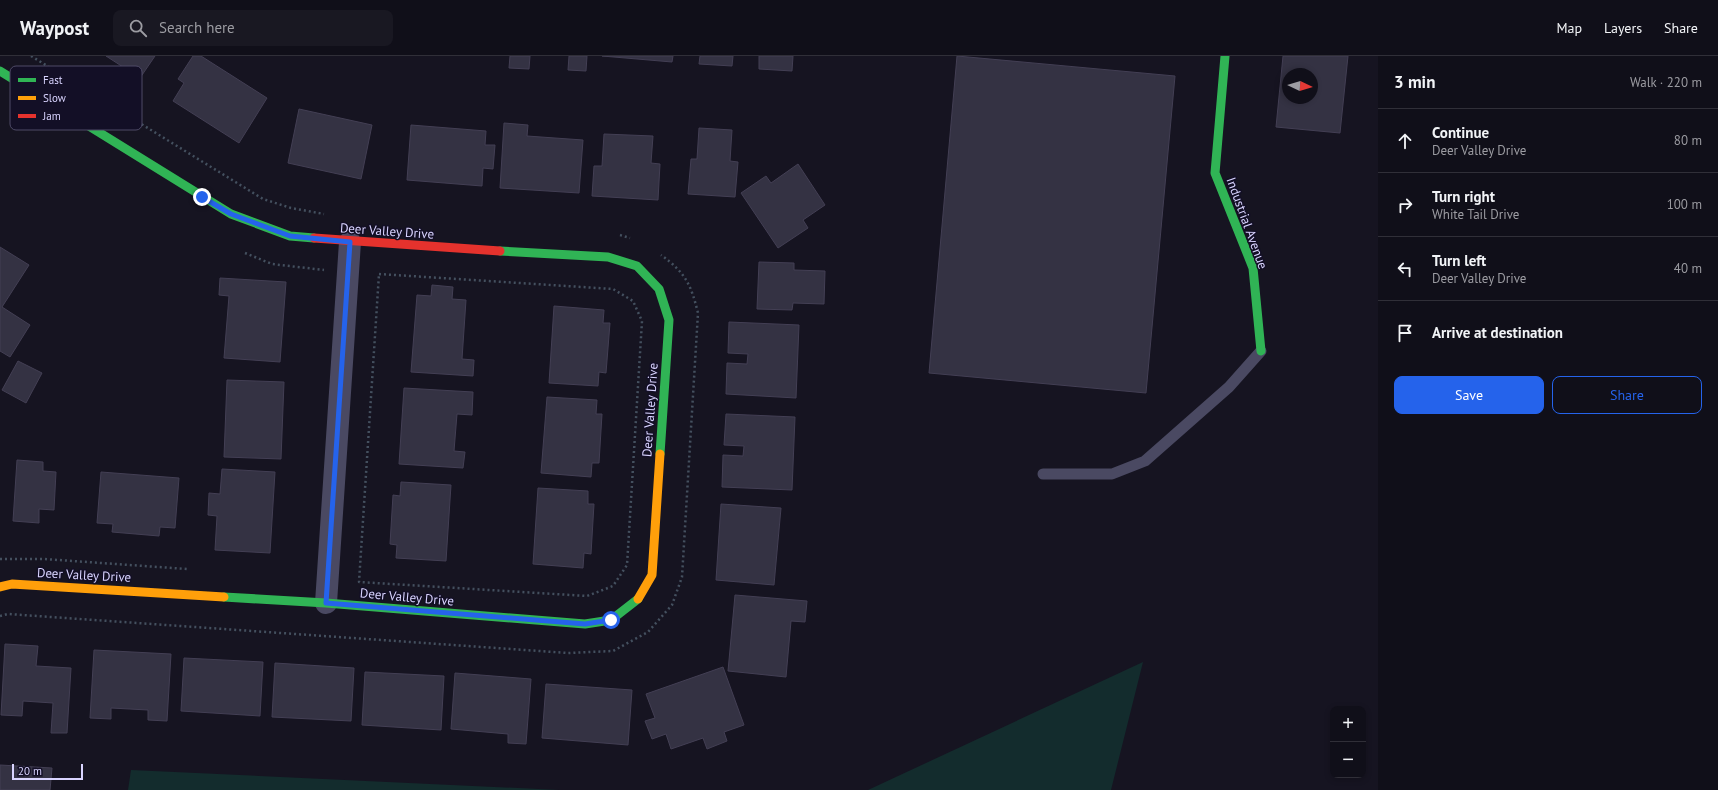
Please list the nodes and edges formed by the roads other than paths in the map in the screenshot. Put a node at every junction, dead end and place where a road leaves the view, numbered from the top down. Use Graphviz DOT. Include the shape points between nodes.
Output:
graph roads {
  1 [pos="1225,56"];
  2 [pos="0,71"];
  3 [pos="10,77"];
  4 [pos="95,130"];
  5 [pos="350,242"];
  6 [pos="1261,351"];
  7 [pos="1043,474"];
  8 [pos="0,587"];
  9 [pos="326,603"];
  1 -- 6 [label="street, Industrial Avenue" via="1215,173 1253,268"];
  2 -- 3 [label="street, Deer Valley Drive"];
  4 -- 5 [label="street, Deer Valley Drive" via="231,214 290,236"];
  5 -- 9 [label="street"];
  5 -- 9 [label="street, Deer Valley Drive" via="608,258 637,266 659,290 669,320 652,575 636,602 611,620 585,624"];
  6 -- 7 [label="lane" via="1229,387 1145,461 1112,474"];
  8 -- 9 [label="street, Deer Valley Drive" via="12,584"];
}
